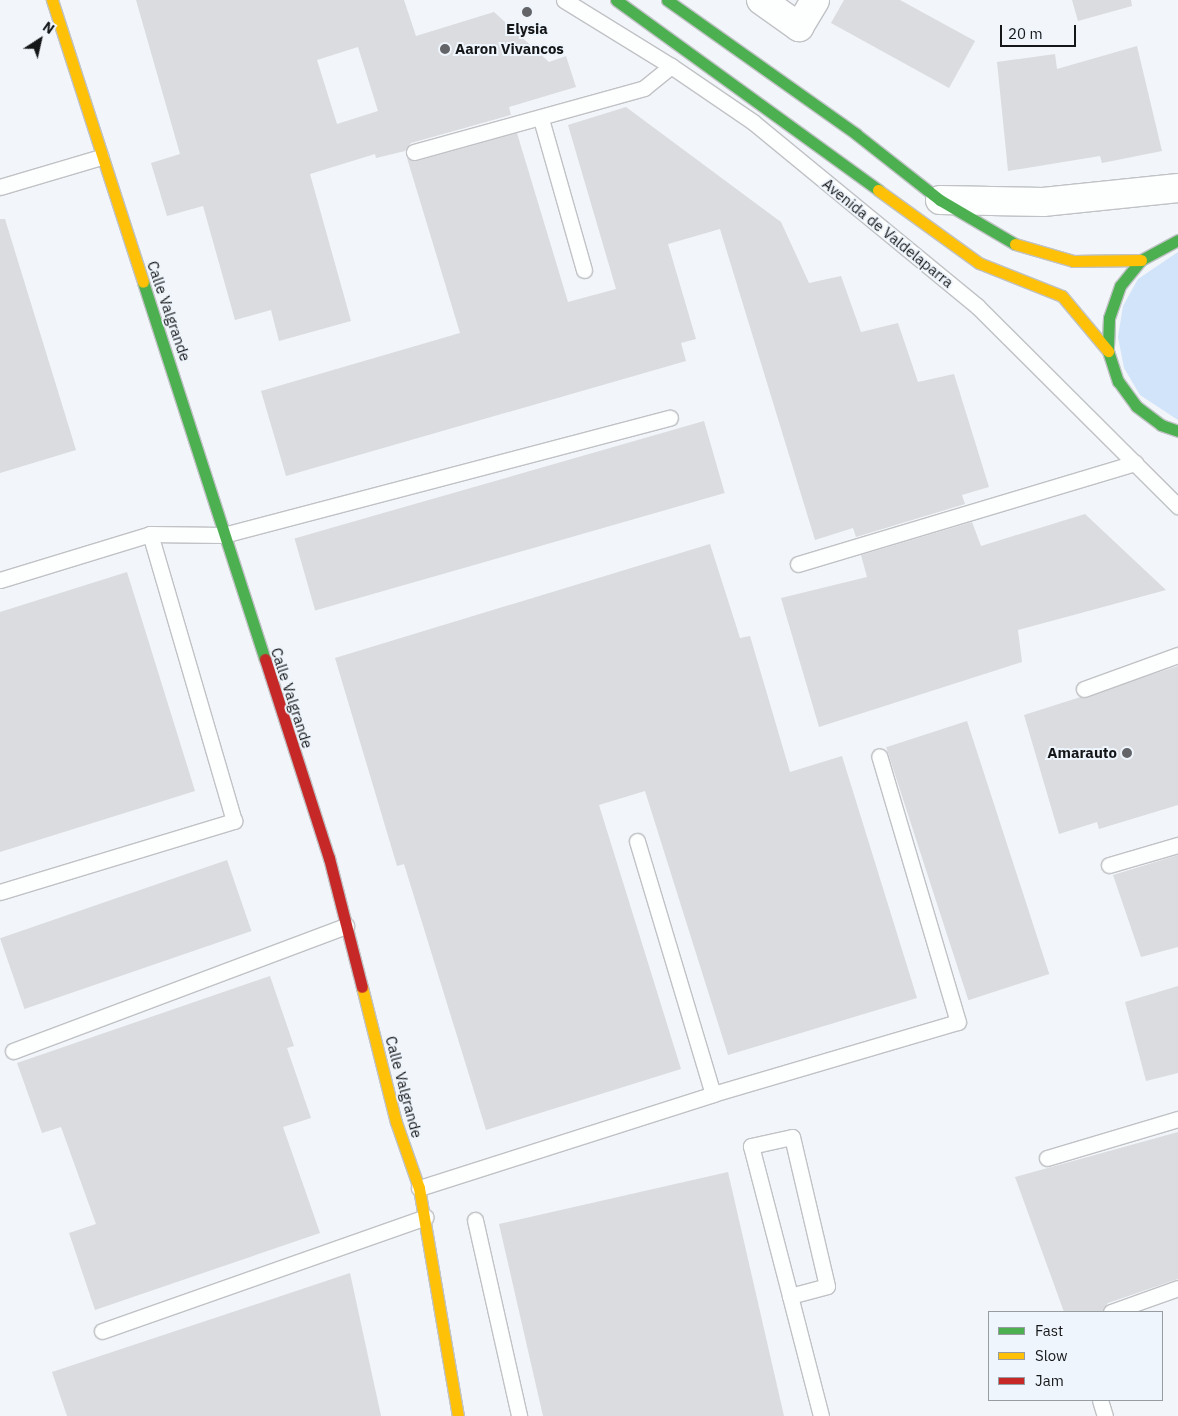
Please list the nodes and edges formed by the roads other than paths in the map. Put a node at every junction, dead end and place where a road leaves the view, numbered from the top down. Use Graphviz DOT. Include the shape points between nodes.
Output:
graph roads {
  1 [pos="52,0"];
  2 [pos="564,0"];
  3 [pos="616,0"];
  4 [pos="667,0"];
  5 [pos="761,0"];
  6 [pos="815,0"];
  7 [pos="671,66"];
  8 [pos="541,119"];
  9 [pos="414,152"];
  10 [pos="101,157"];
  11 [pos="0,187"];
  12 [pos="1178,188"];
  13 [pos="940,200"];
  14 [pos="1178,240"];
  15 [pos="1141,260"];
  16 [pos="584,270"];
  17 [pos="1108,351"];
  18 [pos="670,418"];
  19 [pos="1178,431"];
  20 [pos="1135,463"];
  21 [pos="1178,506"];
  22 [pos="150,534"];
  23 [pos="223,535"];
  24 [pos="798,564"];
  25 [pos="0,580"];
  26 [pos="1178,655"];
  27 [pos="1084,689"];
  28 [pos="879,756"];
  29 [pos="638,841"];
  30 [pos="1178,845"];
  31 [pos="1109,865"];
  32 [pos="0,892"];
  33 [pos="346,926"];
  34 [pos="12,1051"];
  35 [pos="713,1094"];
  36 [pos="1178,1119"];
  37 [pos="1047,1158"];
  38 [pos="419,1188"];
  39 [pos="425,1217"];
  40 [pos="475,1220"];
  41 [pos="1178,1288"];
  42 [pos="790,1296"];
  43 [pos="1114,1311"];
  44 [pos="102,1331"];
  45 [pos="1100,1401"];
  46 [pos="458,1416"];
  47 [pos="519,1416"];
  48 [pos="821,1416"];
  49 [pos="1105,1416"];
  1 -- 10 [label="main road, Calle Valgrande"];
  2 -- 7 [label="lane, Avenida de Valdelaparra"];
  3 -- 17 [label="main road, Avenida de Valdelaparra" via="979,262 1062,296"];
  4 -- 13 [label="main road" via="825,111"];
  5 -- 6 [label="street" via="799,27"];
  7 -- 8 [label="lane" via="644,88"];
  7 -- 20 [label="lane, Avenida de Valdelaparra" via="753,122 977,306"];
  8 -- 9 [label="lane"];
  8 -- 16 [label="lane"];
  10 -- 11 [label="lane"];
  10 -- 23 [label="main road, Calle Valgrande" via="184,402"];
  12 -- 13 [label="street" via="1043,202"];
  13 -- 15 [label="main road" via="1022,248 1073,261"];
  14 -- 15 [label="main road"];
  15 -- 17 [label="main road" via="1117,294 1109,318"];
  17 -- 19 [label="main road" via="1118,381 1136,406 1161,425"];
  18 -- 23 [label="lane"];
  20 -- 21 [label="lane, Avenida de Valdelaparra"];
  20 -- 24 [label="lane"];
  22 -- 23 [label="lane"];
  22 -- 25 [label="lane"];
  22 -- 32 [label="lane" via="234,821"];
  23 -- 33 [label="main road, Calle Valgrande" via="329,858"];
  26 -- 27 [label="lane"];
  28 -- 35 [label="lane" via="958,1022"];
  29 -- 35 [label="lane"];
  30 -- 31 [label="lane"];
  33 -- 34 [label="lane"];
  33 -- 38 [label="main road, Calle Valgrande" via="396,1122"];
  35 -- 38 [label="lane"];
  36 -- 37 [label="lane"];
  38 -- 39 [label="main road, Calle Valgrande"];
  39 -- 44 [label="lane"];
  39 -- 46 [label="main road, Calle Valgrande"];
  40 -- 47 [label="lane"];
  41 -- 43 [label="lane"];
  42 -- 42 [label="lane" via="827,1286 792,1136 751,1146"];
  42 -- 48 [label="lane"];
  45 -- 49 [label="lane"];
}
